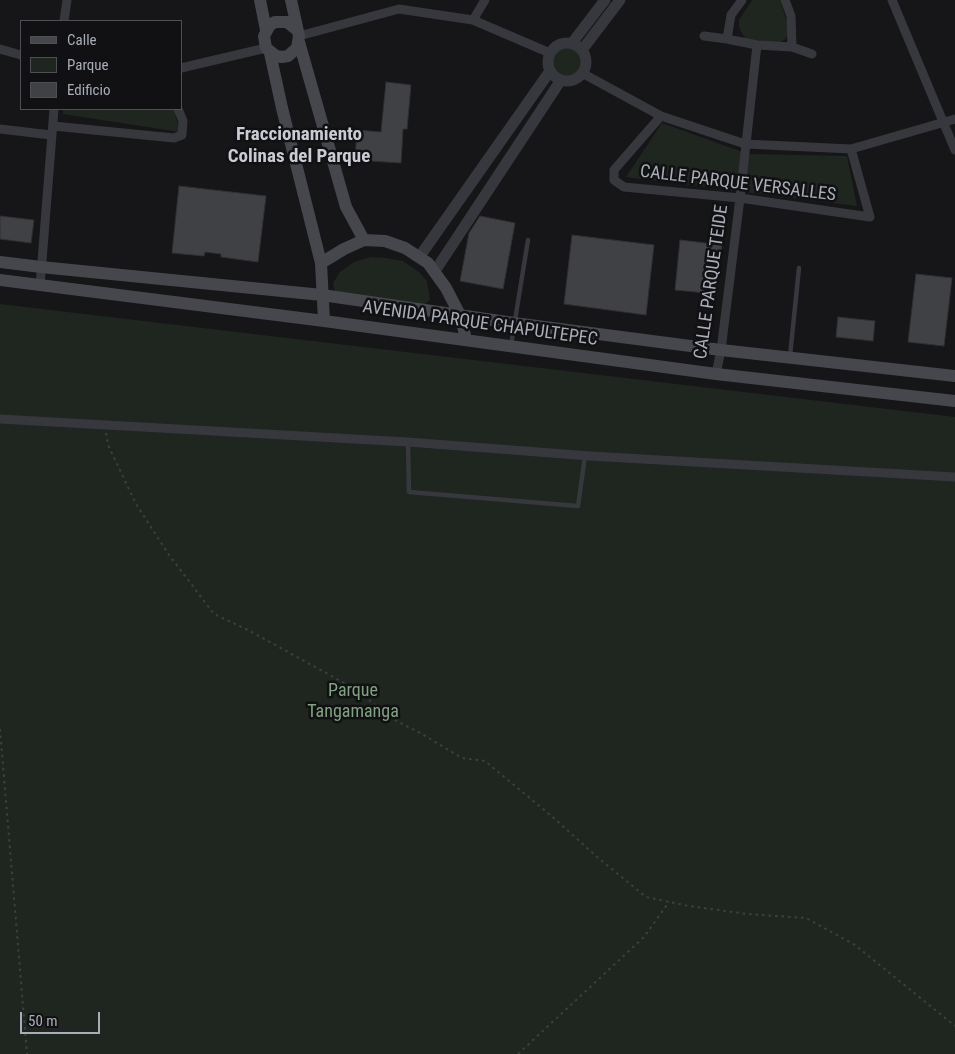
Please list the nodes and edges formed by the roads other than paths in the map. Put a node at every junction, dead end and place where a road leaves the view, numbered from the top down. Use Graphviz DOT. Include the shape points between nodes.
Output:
graph roads {
  1 [pos="67,0"];
  2 [pos="260,0"];
  3 [pos="291,0"];
  4 [pos="485,0"];
  5 [pos="605,0"];
  6 [pos="620,0"];
  7 [pos="742,0"];
  8 [pos="785,0"];
  9 [pos="892,0"];
  10 [pos="398,5"];
  11 [pos="64,20"];
  12 [pos="473,20"];
  13 [pos="266,30"];
  14 [pos="298,36"];
  15 [pos="704,36"];
  16 [pos="727,39"];
  17 [pos="572,43"];
  18 [pos="757,45"];
  19 [pos="792,47"];
  20 [pos="0,49"];
  21 [pos="268,50"];
  22 [pos="582,50"];
  23 [pos="550,53"];
  24 [pos="812,54"];
  25 [pos="20,55"];
  26 [pos="182,68"];
  27 [pos="550,71"];
  28 [pos="582,73"];
  29 [pos="561,80"];
  30 [pos="54,110"];
  31 [pos="178,110"];
  32 [pos="661,116"];
  33 [pos="955,119"];
  34 [pos="944,122"];
  35 [pos="0,129"];
  36 [pos="52,130"];
  37 [pos="745,144"];
  38 [pos="851,149"];
  39 [pos="955,150"];
  40 [pos="740,198"];
  41 [pos="364,240"];
  42 [pos="528,240"];
  43 [pos="420,256"];
  44 [pos="0,262"];
  45 [pos="321,263"];
  46 [pos="41,267"];
  47 [pos="799,268"];
  48 [pos="435,271"];
  49 [pos="0,280"];
  50 [pos="40,286"];
  51 [pos="322,295"];
  52 [pos="461,317"];
  53 [pos="324,321"];
  54 [pos="514,324"];
  55 [pos="466,340"];
  56 [pos="511,346"];
  57 [pos="721,350"];
  58 [pos="790,357"];
  59 [pos="716,374"];
  60 [pos="955,376"];
  61 [pos="955,401"];
  62 [pos="0,419"];
  63 [pos="408,442"];
  64 [pos="584,456"];
  65 [pos="955,477"];
  1 -- 11 [label="street"];
  2 -- 13 [label="main road"];
  3 -- 14 [label="main road"];
  4 -- 12 [label="street"];
  5 -- 17 [label="street"];
  6 -- 22 [label="street"];
  7 -- 16 [label="street" via="731,15"];
  8 -- 19 [label="street" via="792,16"];
  9 -- 34 [label="street"];
  10 -- 12 [label="street"];
  10 -- 14 [label="street"];
  12 -- 23 [label="street"];
  13 -- 14 [label="main road" via="281,21 293,25"];
  13 -- 21 [label="main road" via="264,36"];
  14 -- 21 [label="main road" via="297,48 288,56 276,56"];
  14 -- 41 [label="main road" via="346,207"];
  15 -- 16 [label="street"];
  16 -- 18 [label="street"];
  17 -- 22 [label="street"];
  17 -- 23 [label="street" via="560,44"];
  18 -- 19 [label="street"];
  18 -- 37 [label="street, CALLE PARQUE TEIDE"];
  19 -- 24 [label="street"];
  20 -- 25 [label="street"];
  21 -- 26 [label="street"];
  21 -- 45 [label="main road"];
  22 -- 28 [label="street" via="586,62"];
  23 -- 27 [label="street"];
  27 -- 29 [label="street"];
  27 -- 43 [label="street"];
  28 -- 29 [label="street" via="573,80"];
  28 -- 32 [label="street"];
  29 -- 48 [label="street"];
  30 -- 36 [label="street"];
  31 -- 36 [label="street" via="183,122 182,135 174,138"];
  32 -- 37 [label="street"];
  32 -- 40 [label="street, CALLE PARQUE VERSALLES" via="614,170 614,180 624,186"];
  33 -- 34 [label="street"];
  34 -- 38 [label="street"];
  34 -- 39 [label="street"];
  35 -- 36 [label="street"];
  36 -- 46 [label="street"];
  37 -- 38 [label="street"];
  37 -- 40 [label="street, CALLE PARQUE TEIDE"];
  38 -- 40 [label="street, CALLE PARQUE VERSALLES" via="870,218"];
  40 -- 57 [label="street, CALLE PARQUE TEIDE"];
  41 -- 43 [label="main road" via="385,242"];
  41 -- 45 [label="main road"];
  42 -- 54 [label="lane"];
  43 -- 48 [label="main road"];
  44 -- 46 [label="main road, AVENIDA PARQUE CHAPULTEPEC"];
  45 -- 51 [label="main road"];
  46 -- 50 [label="street"];
  46 -- 51 [label="main road, AVENIDA PARQUE CHAPULTEPEC"];
  47 -- 58 [label="lane"];
  48 -- 52 [label="main road"];
  49 -- 50 [label="main road, AVENIDA PARQUE CHAPULTEPEC"];
  50 -- 53 [label="main road, AVENIDA PARQUE CHAPULTEPEC"];
  51 -- 52 [label="main road, AVENIDA PARQUE CHAPULTEPEC"];
  51 -- 53 [label="main road"];
  52 -- 54 [label="main road, AVENIDA PARQUE CHAPULTEPEC"];
  52 -- 55 [label="main road"];
  53 -- 55 [label="main road, AVENIDA PARQUE CHAPULTEPEC"];
  54 -- 56 [label="lane"];
  54 -- 57 [label="main road, AVENIDA PARQUE CHAPULTEPEC"];
  55 -- 56 [label="main road, AVENIDA PARQUE CHAPULTEPEC"];
  56 -- 59 [label="main road, AVENIDA PARQUE CHAPULTEPEC"];
  57 -- 58 [label="main road, AVENIDA PARQUE CHAPULTEPEC"];
  57 -- 59 [label="street, CALLE PARQUE TEIDE"];
  58 -- 60 [label="main road, AVENIDA PARQUE CHAPULTEPEC"];
  59 -- 61 [label="main road, AVENIDA PARQUE CHAPULTEPEC"];
  62 -- 63 [label="street"];
  63 -- 64 [label="street"];
  63 -- 64 [label="lane" via="409,492 578,506"];
  64 -- 65 [label="street"];
}
